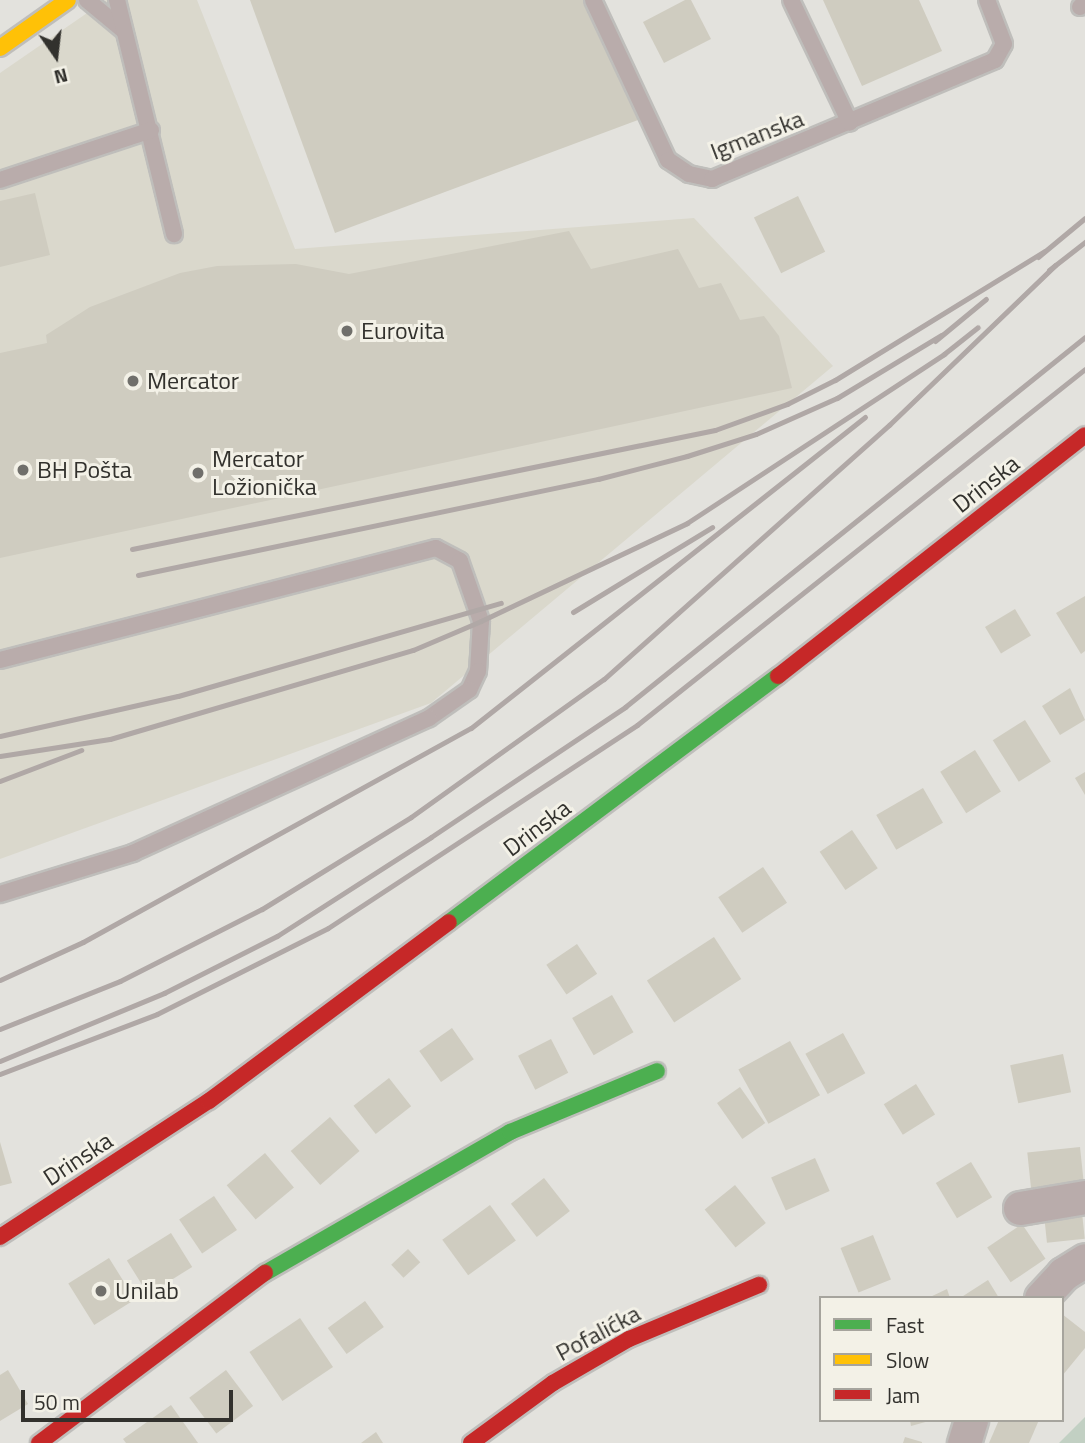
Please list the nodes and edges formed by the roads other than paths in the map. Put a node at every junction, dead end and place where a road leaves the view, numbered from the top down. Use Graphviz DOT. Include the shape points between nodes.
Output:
graph roads {
  1 [pos="68,0"];
  2 [pos="87,0"];
  3 [pos="117,0"];
  4 [pos="593,0"];
  5 [pos="791,0"];
  6 [pos="987,0"];
  7 [pos="123,30"];
  8 [pos="0,48"];
  9 [pos="850,124"];
  10 [pos="151,130"];
  11 [pos="0,180"];
  12 [pos="174,234"];
  13 [pos="1085,435"];
  14 [pos="0,660"];
  15 [pos="0,894"];
  16 [pos="657,1071"];
  17 [pos="1085,1197"];
  18 [pos="1020,1208"];
  19 [pos="0,1237"];
  20 [pos="1085,1260"];
  21 [pos="759,1285"];
  22 [pos="1043,1296"];
  23 [pos="970,1422"];
  24 [pos="39,1443"];
  25 [pos="471,1443"];
  26 [pos="964,1443"];
  1 -- 8 [label="main road"];
  2 -- 7 [label="lane"];
  3 -- 7 [label="lane"];
  4 -- 9 [label="lane, Igmanska" via="663,151 689,174 712,179"];
  5 -- 9 [label="lane"];
  6 -- 9 [label="lane, Igmanska" via="1004,44 995,60"];
  7 -- 10 [label="lane"];
  10 -- 11 [label="lane"];
  10 -- 12 [label="lane"];
  13 -- 19 [label="main road, Drinska" via="771,682 209,1101"];
  14 -- 15 [label="lane" via="436,548 460,561 481,621 478,671 469,690 429,718 133,853"];
  16 -- 24 [label="main road" via="510,1132 270,1270"];
  17 -- 18 [label="street"];
  20 -- 22 [label="street"];
  21 -- 25 [label="main road, Pofalićka" via="629,1339 553,1383"];
  23 -- 26 [label="street"];
}
